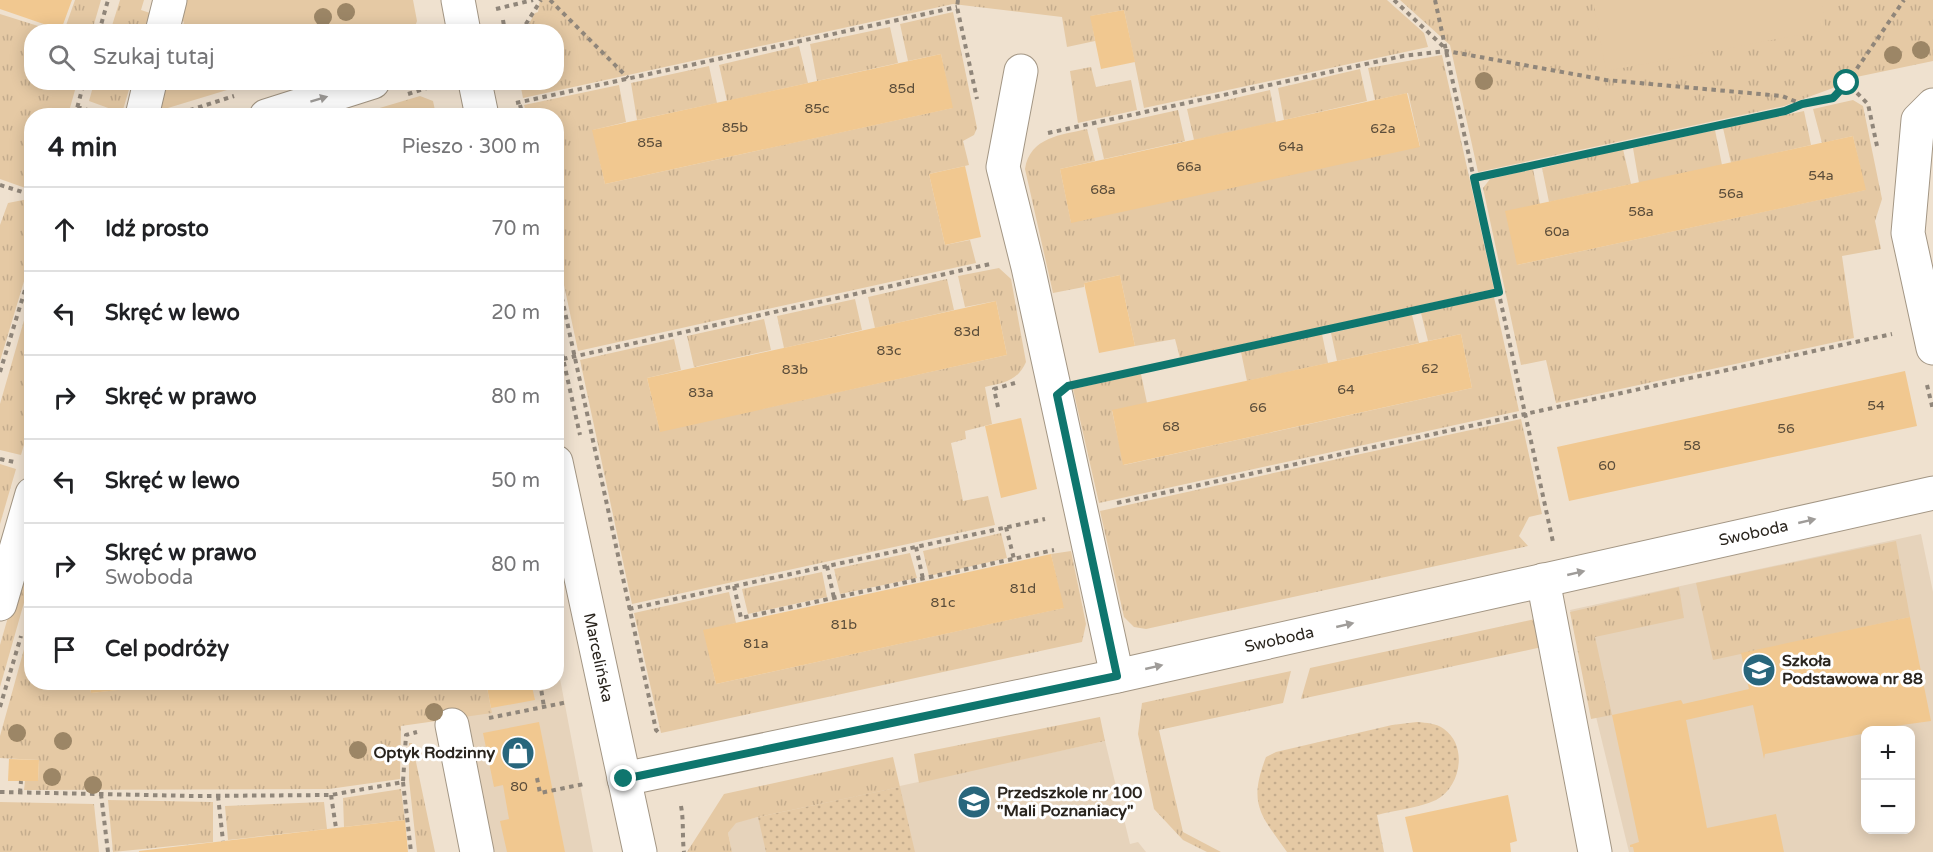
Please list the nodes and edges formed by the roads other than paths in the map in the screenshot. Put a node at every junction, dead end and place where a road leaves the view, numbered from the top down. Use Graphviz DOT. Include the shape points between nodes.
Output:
graph roads {
  1 [pos="170,0"];
  2 [pos="458,0"];
  3 [pos="164,24"];
  4 [pos="462,24"];
  5 [pos="1021,71"];
  6 [pos="148,90"];
  7 [pos="329,90"];
  8 [pos="481,90"];
  9 [pos="255,104"];
  10 [pos="1933,105"];
  11 [pos="144,108"];
  12 [pos="494,108"];
  13 [pos="1929,363"];
  14 [pos="1933,494"];
  15 [pos="564,499"];
  16 [pos="24,522"];
  17 [pos="1543,580"];
  18 [pos="0,604"];
  19 [pos="1117,676"];
  20 [pos="452,725"];
  21 [pos="624,779"];
  22 [pos="477,852"];
  23 [pos="640,852"];
  24 [pos="1595,852"];
  1 -- 3 [label="street"];
  2 -- 4 [label="street"];
  5 -- 19 [label="street" via="1003,166 1082,511 1082,544"];
  6 -- 11 [label="street"];
  9 -- 7 [label="street, one-way"];
  8 -- 12 [label="street"];
  10 -- 13 [label="street" via="1918,120 1908,233"];
  17 -- 14 [label="street, Swoboda, one-way"];
  15 -- 21 [label="street, Marcelińska"];
  16 -- 18 [label="street"];
  19 -- 17 [label="street, Swoboda, one-way"];
  17 -- 24 [label="street"];
  19 -- 21 [label="street, Swoboda"];
  20 -- 22 [label="street"];
  21 -- 23 [label="street, Marcelińska"];
}
